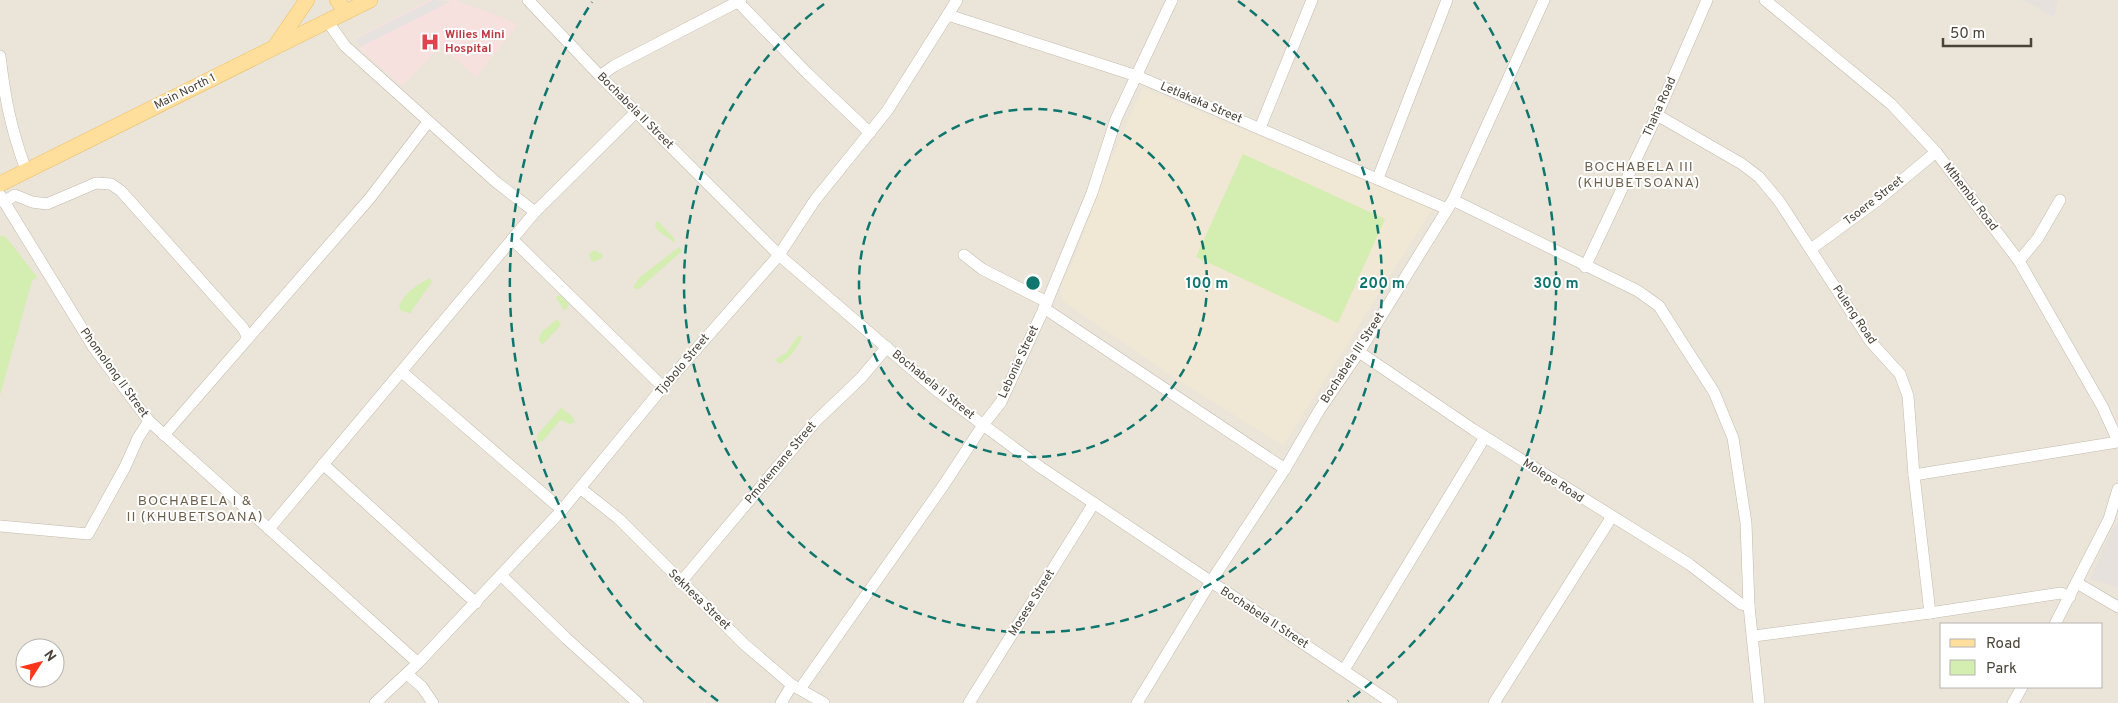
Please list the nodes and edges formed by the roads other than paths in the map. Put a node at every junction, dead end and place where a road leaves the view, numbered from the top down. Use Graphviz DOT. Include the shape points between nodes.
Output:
graph roads {
  1 [pos="307,0"];
  2 [pos="336,0"];
  3 [pos="370,0"];
  4 [pos="528,0"];
  5 [pos="957,0"];
  6 [pos="1172,0"];
  7 [pos="1312,0"];
  8 [pos="1447,0"];
  9 [pos="1544,0"];
  10 [pos="1707,0"];
  11 [pos="1765,0"];
  12 [pos="740,1"];
  13 [pos="346,12"];
  14 [pos="948,15"];
  15 [pos="328,22"];
  16 [pos="275,46"];
  17 [pos="0,56"];
  18 [pos="600,76"];
  19 [pos="1137,76"];
  20 [pos="636,112"];
  21 [pos="1657,115"];
  22 [pos="428,122"];
  23 [pos="1260,128"];
  24 [pos="870,133"];
  25 [pos="1936,152"];
  26 [pos="26,170"];
  27 [pos="1378,178"];
  28 [pos="0,184"];
  29 [pos="2,198"];
  30 [pos="2060,200"];
  31 [pos="1450,204"];
  32 [pos="534,212"];
  33 [pos="512,239"];
  34 [pos="1811,249"];
  35 [pos="964,255"];
  36 [pos="779,256"];
  37 [pos="2019,261"];
  38 [pos="1585,267"];
  39 [pos="1046,305"];
  40 [pos="248,338"];
  41 [pos="887,347"];
  42 [pos="1359,352"];
  43 [pos="402,372"];
  44 [pos="663,387"];
  45 [pos="149,421"];
  46 [pos="982,425"];
  47 [pos="164,436"];
  48 [pos="1485,436"];
  49 [pos="2118,442"];
  50 [pos="323,464"];
  51 [pos="1285,468"];
  52 [pos="1914,475"];
  53 [pos="580,488"];
  54 [pos="2118,489"];
  55 [pos="1094,503"];
  56 [pos="562,510"];
  57 [pos="1611,518"];
  58 [pos="0,526"];
  59 [pos="269,529"];
  60 [pos="502,576"];
  61 [pos="680,582"];
  62 [pos="1210,583"];
  63 [pos="2077,583"];
  64 [pos="2070,598"];
  65 [pos="476,603"];
  66 [pos="1749,606"];
  67 [pos="2118,607"];
  68 [pos="1930,614"];
  69 [pos="2056,623"];
  70 [pos="1754,636"];
  71 [pos="418,663"];
  72 [pos="1344,670"];
  73 [pos="407,674"];
  74 [pos="796,687"];
  75 [pos="2021,688"];
  76 [pos="375,703"];
  77 [pos="433,703"];
  78 [pos="638,703"];
  79 [pos="781,703"];
  80 [pos="824,703"];
  81 [pos="969,703"];
  82 [pos="1137,703"];
  83 [pos="1392,703"];
  84 [pos="1494,703"];
  85 [pos="1759,703"];
  86 [pos="2012,703"];
  1 -- 16 [label="main road"];
  2 -- 13 [label="main road"];
  3 -- 13 [label="main road, Main North 1"];
  4 -- 18 [label="street, Bochabela II Street"];
  5 -- 14 [label="street, Tjobolo Street"];
  6 -- 19 [label="street, Lebonie Street"];
  7 -- 23 [label="street"];
  8 -- 27 [label="street"];
  9 -- 31 [label="street, Bochabela III Street"];
  10 -- 21 [label="street, Thaha Road"];
  11 -- 25 [label="street, Mthembu Road" via="1892,104"];
  12 -- 18 [label="street"];
  12 -- 24 [label="street" via="807,73"];
  13 -- 15 [label="main road, Main North 1"];
  14 -- 19 [label="street, Letlakaka Street"];
  14 -- 24 [label="street, Tjobolo Street"];
  15 -- 16 [label="main road, Main North 1"];
  15 -- 22 [label="street" via="345,46"];
  16 -- 26 [label="main road, Main North 1"];
  17 -- 26 [label="street" via="7,109"];
  18 -- 20 [label="street, Bochabela II Street"];
  19 -- 23 [label="street, Letlakaka Street"];
  19 -- 39 [label="street, Lebonie Street" via="1116,119 1092,193"];
  20 -- 32 [label="street"];
  20 -- 36 [label="street, Bochabela II Street"];
  21 -- 34 [label="street, Puleng Road" via="1742,164 1759,178 1779,201"];
  21 -- 38 [label="street, Thaha Road"];
  22 -- 32 [label="street"];
  22 -- 40 [label="street" via="370,198"];
  23 -- 27 [label="street, Letlakaka Street"];
  24 -- 36 [label="street, Tjobolo Street" via="815,200"];
  25 -- 34 [label="street, Tsoere Street"];
  25 -- 37 [label="street, Mthembu Road"];
  26 -- 28 [label="main road, Main North 1"];
  27 -- 31 [label="street, Letlakaka Street"];
  29 -- 40 [label="street" via="15,195 47,204 96,183 111,184 121,191 243,328"];
  29 -- 45 [label="street, Phomolong II Street" via="94,348"];
  30 -- 37 [label="street" via="2038,238"];
  31 -- 38 [label="street, Letlakaka Street"];
  31 -- 42 [label="street, Bochabela III Street"];
  32 -- 33 [label="street"];
  33 -- 43 [label="street"];
  33 -- 44 [label="street"];
  34 -- 52 [label="street, Puleng Road" via="1870,341 1900,374 1908,396"];
  35 -- 39 [label="street" via="982,269"];
  36 -- 41 [label="street, Bochabela II Street"];
  36 -- 44 [label="street, Tjobolo Street"];
  37 -- 49 [label="street, Mthembu Road" via="2102,406"];
  38 -- 66 [label="street, Letlakaka Street" via="1638,291 1659,306 1714,392 1733,438 1746,523"];
  39 -- 46 [label="street, Lebonie Street" via="1001,402"];
  39 -- 51 [label="street"];
  40 -- 47 [label="street"];
  41 -- 46 [label="street, Bochabela II Street"];
  41 -- 61 [label="street, Pmokemane Street" via="861,378 816,421"];
  42 -- 48 [label="street, Molepe Road"];
  42 -- 51 [label="street, Bochabela III Street"];
  43 -- 50 [label="street"];
  43 -- 56 [label="street"];
  44 -- 53 [label="street, Tjobolo Street"];
  45 -- 47 [label="street, Phomolong II Street"];
  45 -- 58 [label="street" via="88,534"];
  46 -- 55 [label="street, Bochabela II Street"];
  46 -- 74 [label="street, Lebonie Street" via="943,486"];
  47 -- 59 [label="street, Phomolong II Street"];
  48 -- 57 [label="street, Molepe Road"];
  48 -- 72 [label="street"];
  49 -- 52 [label="street"];
  50 -- 59 [label="street"];
  50 -- 65 [label="street"];
  51 -- 62 [label="street, Bochabela III Street"];
  52 -- 68 [label="street, Puleng Road"];
  53 -- 56 [label="street, Tjobolo Street"];
  53 -- 61 [label="street, Sekhesa Street" via="619,519"];
  54 -- 63 [label="street" via="2109,519"];
  55 -- 62 [label="street, Bochabela II Street"];
  55 -- 81 [label="street, Mosese Street"];
  56 -- 60 [label="street, Tjobolo Street"];
  57 -- 66 [label="street, Molepe Road" via="1689,564 1741,604"];
  57 -- 84 [label="street"];
  59 -- 71 [label="street, Phomolong II Street"];
  60 -- 65 [label="street, Tjobolo Street"];
  60 -- 78 [label="street"];
  61 -- 74 [label="street, Sekhesa Street" via="744,644"];
  62 -- 72 [label="street, Bochabela II Street"];
  62 -- 82 [label="street, Bochabela III Street"];
  63 -- 64 [label="street"];
  63 -- 67 [label="street"];
  64 -- 68 [label="street" via="2061,593"];
  64 -- 69 [label="street"];
  65 -- 71 [label="street, Tjobolo Street"];
  66 -- 70 [label="street, Letlakaka Street"];
  68 -- 70 [label="street"];
  70 -- 85 [label="street, Letlakaka Street"];
  71 -- 73 [label="street, Tjobolo Street"];
  72 -- 83 [label="street, Bochabela II Street"];
  73 -- 76 [label="street, Tjobolo Street"];
  73 -- 77 [label="street"];
  74 -- 79 [label="street, Lebonie Street"];
  74 -- 80 [label="street, Sekhesa Street"];
  75 -- 86 [label="street"];
}
